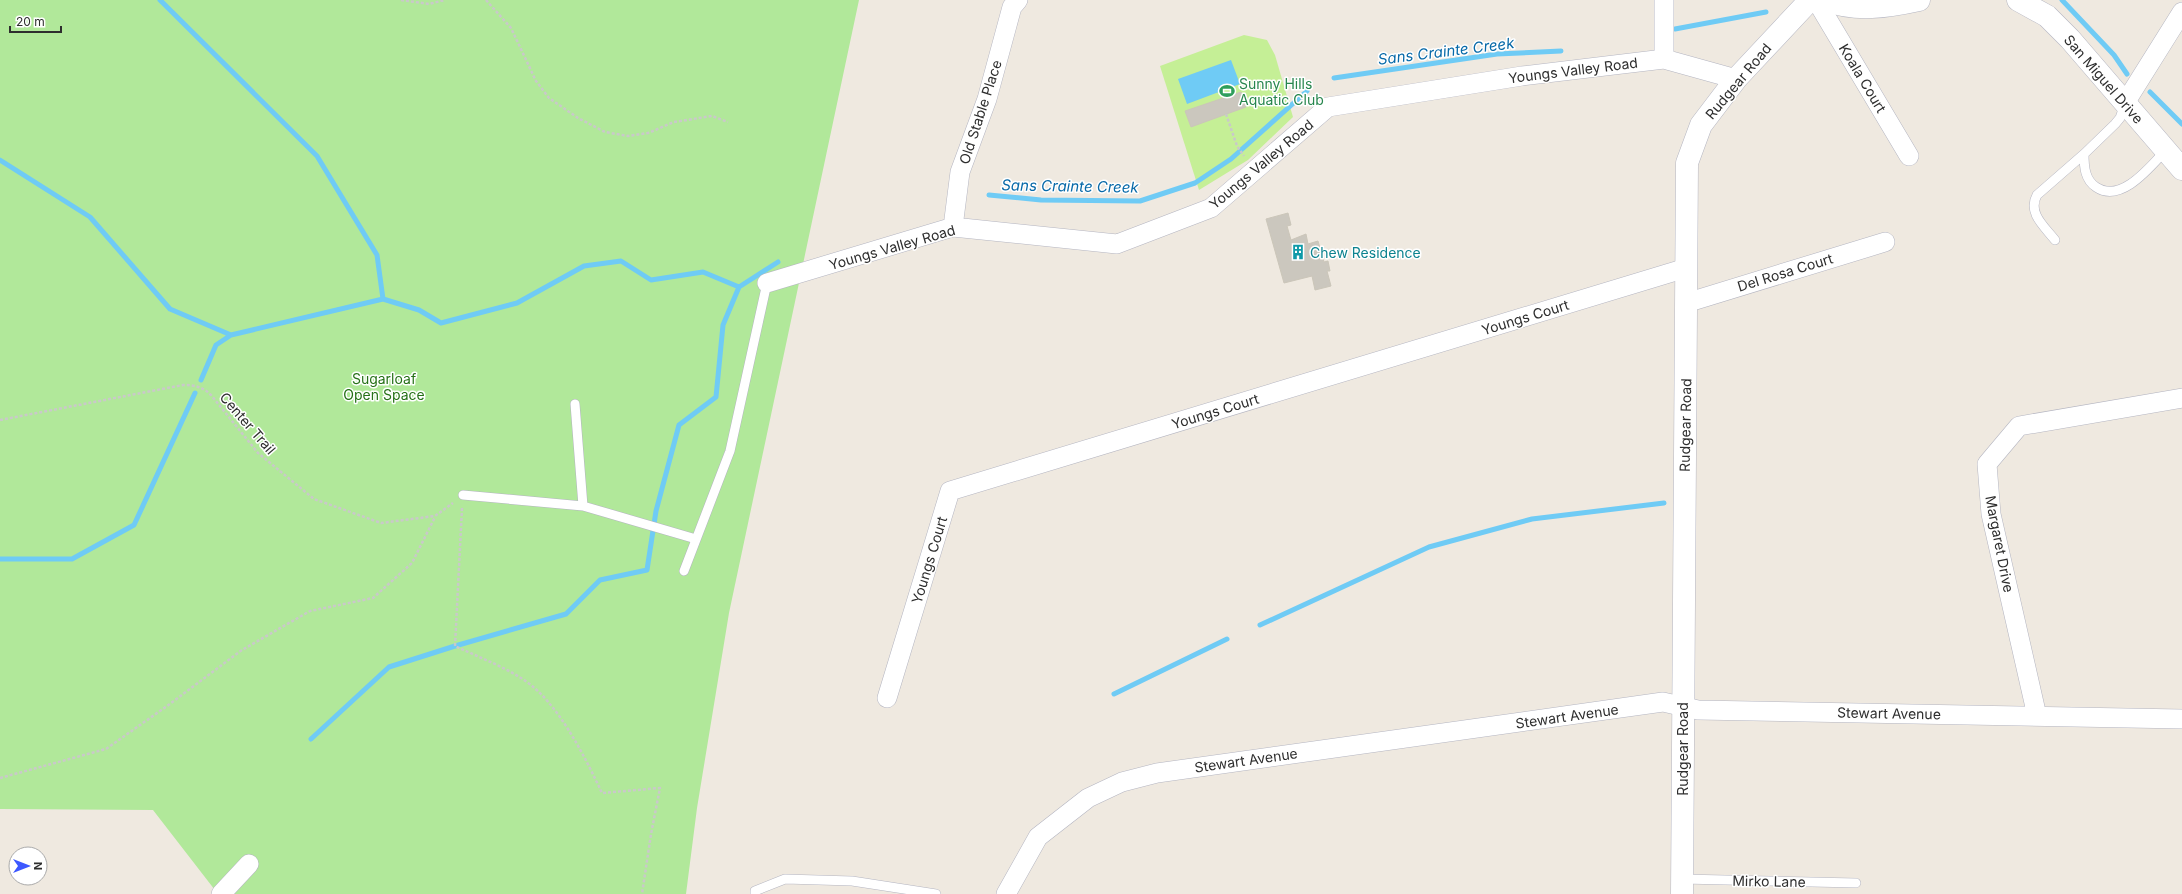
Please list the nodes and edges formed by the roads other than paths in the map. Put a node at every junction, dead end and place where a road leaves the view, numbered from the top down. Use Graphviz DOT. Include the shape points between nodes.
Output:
graph roads {
  1 [pos="1018,0"];
  2 [pos="1664,0"];
  3 [pos="1810,0"];
  4 [pos="1816,0"];
  5 [pos="1825,0"];
  6 [pos="1918,0"];
  7 [pos="2018,0"];
  8 [pos="2182,12"];
  9 [pos="1664,59"];
  10 [pos="1736,79"];
  11 [pos="2125,103"];
  12 [pos="2166,150"];
  13 [pos="2084,154"];
  14 [pos="1909,156"];
  15 [pos="2182,169"];
  16 [pos="953,227"];
  17 [pos="2055,240"];
  18 [pos="1885,242"];
  19 [pos="1686,268"];
  20 [pos="767,283"];
  21 [pos="1686,303"];
  22 [pos="2182,398"];
  23 [pos="575,404"];
  24 [pos="463,495"];
  25 [pos="583,506"];
  26 [pos="696,538"];
  27 [pos="684,571"];
  28 [pos="887,698"];
  29 [pos="1682,706"];
  30 [pos="2037,716"];
  31 [pos="2182,719"];
  32 [pos="249,864"];
  33 [pos="1856,883"];
  34 [pos="1682,886"];
  35 [pos="221,894"];
  36 [pos="755,894"];
  37 [pos="936,894"];
  38 [pos="1006,894"];
  1 -- 16 [label="street, Old Stable Place" via="1012,7 987,98 960,172"];
  2 -- 9 [label="street"];
  3 -- 10 [label="street, Rudgear Road"];
  4 -- 14 [label="street, Koala Court"];
  5 -- 6 [label="street" via="1864,8 1892,6"];
  7 -- 11 [label="street, San Miguel Drive" via="2047,16"];
  8 -- 11 [label="street"];
  9 -- 10 [label="street, Youngs Valley Road"];
  9 -- 16 [label="street, Youngs Valley Road" via="1522,76 1328,107 1211,208 1117,244"];
  10 -- 19 [label="street, Rudgear Road" via="1701,125 1688,163"];
  11 -- 12 [label="street, San Miguel Drive"];
  11 -- 13 [label="lane" via="2120,118"];
  12 -- 13 [label="lane" via="2127,186 2112,193 2094,186 2085,171"];
  12 -- 15 [label="street, San Miguel Drive"];
  13 -- 17 [label="lane" via="2037,195 2034,201 2036,216"];
  16 -- 20 [label="street, Youngs Valley Road"];
  18 -- 21 [label="street, Del Rosa Court"];
  19 -- 21 [label="street, Rudgear Road"];
  19 -- 28 [label="street, Youngs Court" via="950,491"];
  20 -- 26 [label="lane" via="730,451"];
  21 -- 29 [label="street, Rudgear Road"];
  22 -- 30 [label="street, Margaret Drive" via="2019,426 1987,464 1991,514"];
  23 -- 25 [label="lane"];
  24 -- 25 [label="lane"];
  25 -- 26 [label="lane"];
  26 -- 27 [label="lane"];
  29 -- 30 [label="street, Stewart Avenue" via="1698,710"];
  29 -- 34 [label="street, Rudgear Road"];
  29 -- 38 [label="street, Stewart Avenue" via="1663,702 1157,773 1122,782 1088,798 1038,837"];
  30 -- 31 [label="street, Stewart Avenue"];
  32 -- 35 [label="street"];
  33 -- 34 [label="lane, Mirko Lane"];
  36 -- 37 [label="lane" via="755,891 785,879 852,881"];
}
